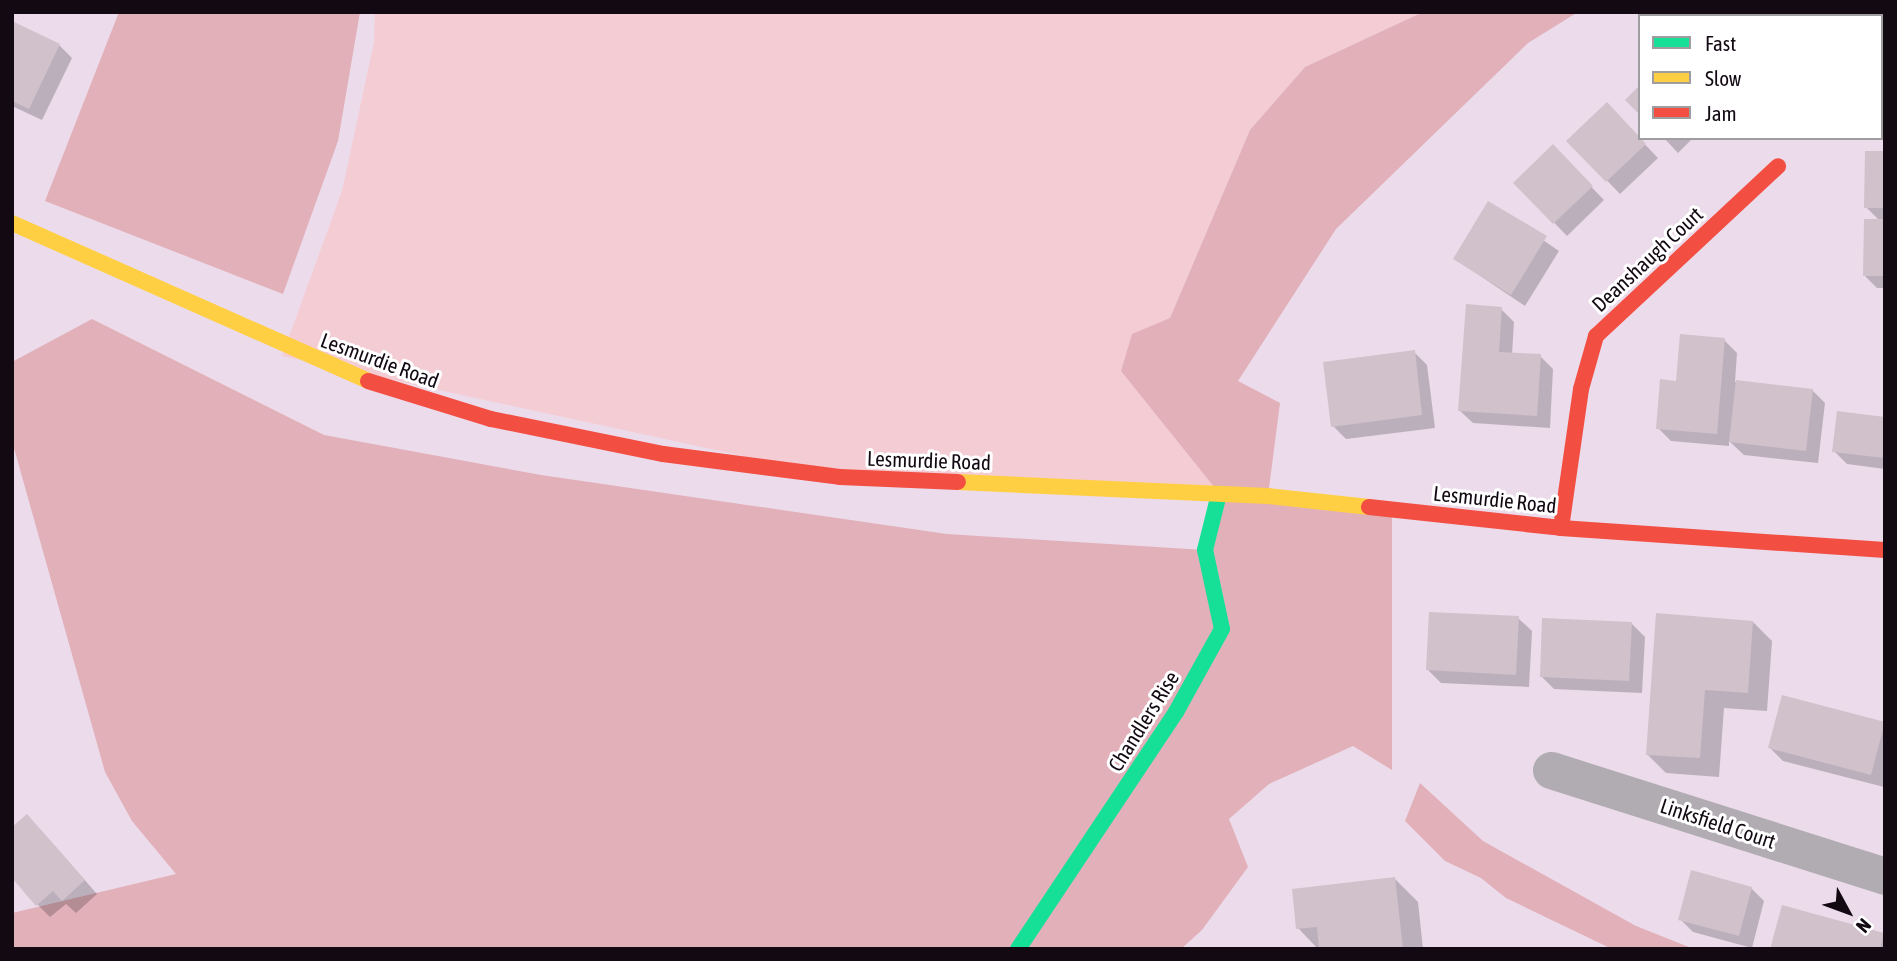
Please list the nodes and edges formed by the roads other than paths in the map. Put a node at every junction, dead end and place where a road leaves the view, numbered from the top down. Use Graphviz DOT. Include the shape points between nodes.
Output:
graph roads {
  1 [pos="1779,166"];
  2 [pos="12,223"];
  3 [pos="1219,494"];
  4 [pos="1561,528"];
  5 [pos="1885,550"];
  6 [pos="1551,770"];
  7 [pos="1885,876"];
  8 [pos="1018,949"];
  1 -- 4 [label="street, Deanshaugh Court" via="1638,292 1596,336 1581,388"];
  2 -- 3 [label="street, Lesmurdie Road" via="372,383 491,419 663,454 840,477"];
  3 -- 4 [label="street, Lesmurdie Road"];
  3 -- 8 [label="street, Chandlers Rise" via="1205,550 1222,629 1176,712"];
  4 -- 5 [label="street, Lesmurdie Road"];
  6 -- 7 [label="street, Linksfield Court"];
}
